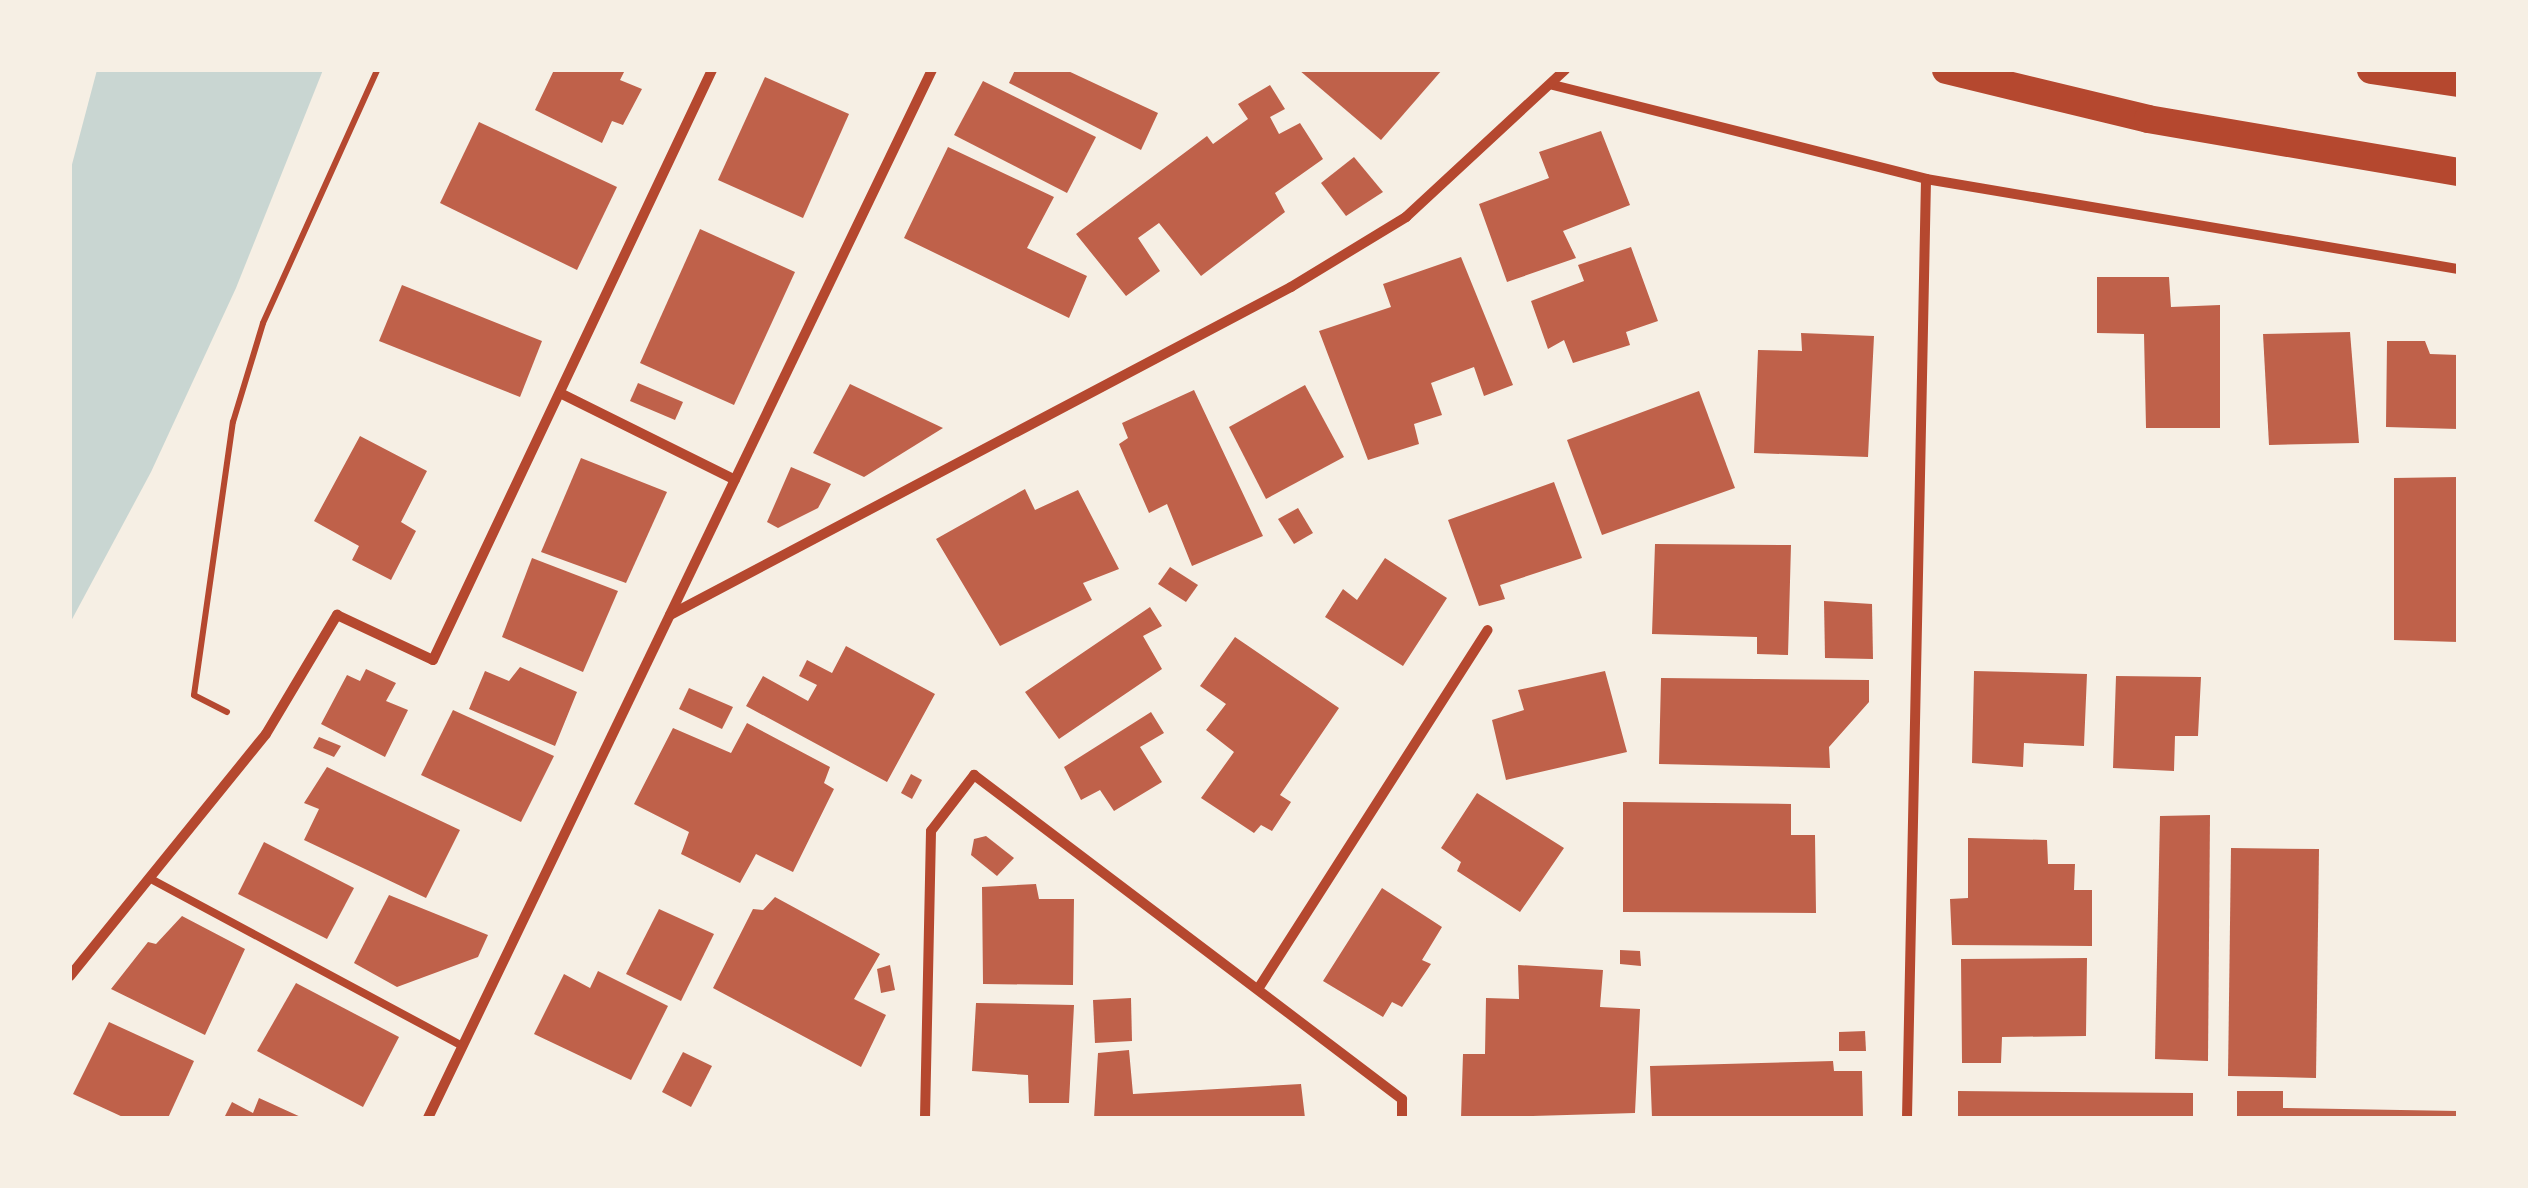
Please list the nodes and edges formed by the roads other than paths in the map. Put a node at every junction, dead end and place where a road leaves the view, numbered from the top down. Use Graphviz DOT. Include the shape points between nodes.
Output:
graph roads {
  1 [pos="712,70"];
  2 [pos="932,70"];
  3 [pos="1565,70"];
  4 [pos="1946,70"];
  5 [pos="2371,70"];
  6 [pos="2458,83"];
  7 [pos="1553,85"];
  8 [pos="2458,172"];
  9 [pos="1926,179"];
  10 [pos="2458,269"];
  11 [pos="562,394"];
  12 [pos="735,480"];
  13 [pos="670,615"];
  14 [pos="1488,630"];
  15 [pos="149,878"];
  16 [pos="70,976"];
  17 [pos="1258,990"];
  18 [pos="462,1046"];
  19 [pos="428,1118"];
  20 [pos="924,1118"];
  21 [pos="1402,1118"];
  22 [pos="1907,1118"];
  1 -- 11 [label="street"];
  2 -- 12 [label="street"];
  3 -- 7 [label="street"];
  4 -- 8 [label="highway" via="2148,119"];
  5 -- 6 [label="highway"];
  7 -- 9 [label="street"];
  7 -- 13 [label="street" via="1406,217 1291,287"];
  9 -- 10 [label="street"];
  9 -- 22 [label="street"];
  11 -- 12 [label="street"];
  11 -- 15 [label="street" via="433,660 337,615 266,734"];
  12 -- 13 [label="street"];
  13 -- 18 [label="street"];
  14 -- 17 [label="street"];
  15 -- 16 [label="street"];
  15 -- 18 [label="lane"];
  17 -- 20 [label="street" via="974,775 932,831"];
  17 -- 21 [label="street" via="1402,1100"];
  18 -- 19 [label="street"];
}
